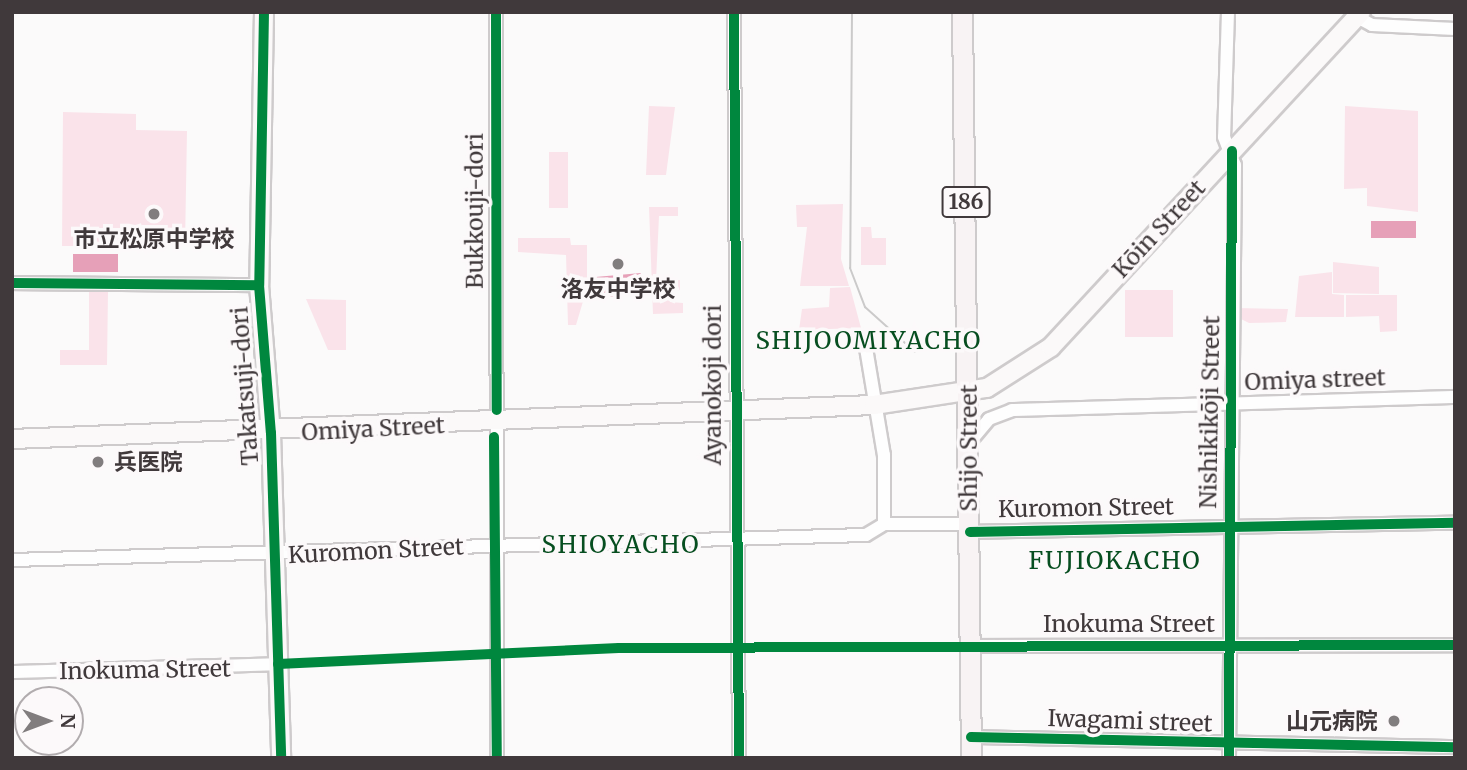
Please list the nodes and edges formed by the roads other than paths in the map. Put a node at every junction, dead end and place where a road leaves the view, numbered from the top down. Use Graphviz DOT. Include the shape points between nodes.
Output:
graph roads {
  1 [pos="264,12"];
  2 [pos="496,12"];
  3 [pos="734,12"];
  4 [pos="962,12"];
  5 [pos="1228,12"];
  6 [pos="1352,16"];
  7 [pos="1455,29"];
  8 [pos="1232,151"];
  9 [pos="12,283"];
  10 [pos="259,285"];
  11 [pos="866,348"];
  12 [pos="969,391"];
  13 [pos="1455,397"];
  14 [pos="1233,404"];
  15 [pos="874,405"];
  16 [pos="733,411"];
  17 [pos="495,423"];
  18 [pos="271,433"];
  19 [pos="12,439"];
  20 [pos="969,443"];
  21 [pos="1455,523"];
  22 [pos="884,524"];
  23 [pos="1229,526"];
  24 [pos="970,528"];
  25 [pos="735,537"];
  26 [pos="497,545"];
  27 [pos="272,556"];
  28 [pos="12,560"];
  29 [pos="1229,645"];
  30 [pos="1455,645"];
  31 [pos="970,646"];
  32 [pos="278,664"];
  33 [pos="12,672"];
  34 [pos="971,737"];
  35 [pos="1455,747"];
  36 [pos="1229,752"];
  37 [pos="281,758"];
  38 [pos="497,758"];
  39 [pos="739,758"];
  40 [pos="971,758"];
  1 -- 10 [label="street, Takatsuji-dori"];
  2 -- 17 [label="street, Bukkouji-dori"];
  3 -- 16 [label="street, Ayanokoji dori"];
  4 -- 12 [label="main road, Shijo Street / 186"];
  5 -- 8 [label="street, Nishikikōji Street" via="1224,137"];
  6 -- 7 [label="street" via="1372,24"];
  6 -- 8 [label="street, Kōin Street"];
  8 -- 12 [label="street, Kōin Street" via="1051,347 1011,376"];
  8 -- 14 [label="street, Nishikikōji Street"];
  9 -- 10 [label="street"];
  10 -- 18 [label="street, Takatsuji-dori"];
  11 -- 15 [label="street"];
  12 -- 15 [label="street"];
  12 -- 20 [label="main road, Shijo Street / 186"];
  13 -- 14 [label="street, Omiya street"];
  14 -- 20 [label="street, Omiya street" via="1009,410 985,422"];
  14 -- 23 [label="street, Nishikikōji Street"];
  15 -- 16 [label="street"];
  15 -- 22 [label="street" via="884,455"];
  16 -- 17 [label="street, Omiya Street"];
  16 -- 25 [label="street, Ayanokoji dori"];
  17 -- 18 [label="street, Omiya Street"];
  17 -- 26 [label="street, Bukkouji-dori"];
  18 -- 19 [label="street, Omiya Street"];
  18 -- 27 [label="street, Takatsuji-dori"];
  20 -- 24 [label="main road, Shijo Street / 186"];
  21 -- 23 [label="street, Kuromon Street"];
  22 -- 24 [label="street, Kuromon Street"];
  22 -- 25 [label="street, Kuromon Street" via="866,535"];
  23 -- 24 [label="street, Kuromon Street"];
  23 -- 29 [label="street, Nishikikōji Street"];
  24 -- 31 [label="main road, Shijo Street / 186"];
  25 -- 26 [label="street, Kuromon Street"];
  25 -- 39 [label="street, Ayanokoji dori"];
  26 -- 27 [label="street, Kuromon Street"];
  26 -- 38 [label="street, Bukkouji-dori"];
  27 -- 28 [label="street, Kuromon Street"];
  27 -- 32 [label="street, Takatsuji-dori"];
  29 -- 30 [label="street, Inokuma Street"];
  29 -- 31 [label="street, Inokuma Street"];
  29 -- 36 [label="street, Nishikikōji Street"];
  31 -- 34 [label="main road, Shijo Street / 186"];
  32 -- 33 [label="street, Inokuma Street"];
  32 -- 37 [label="street, Takatsuji-dori"];
  34 -- 36 [label="street, Iwagami street"];
  34 -- 40 [label="main road, Shijo Street / 186"];
  35 -- 36 [label="street, Iwagami street"];
}
